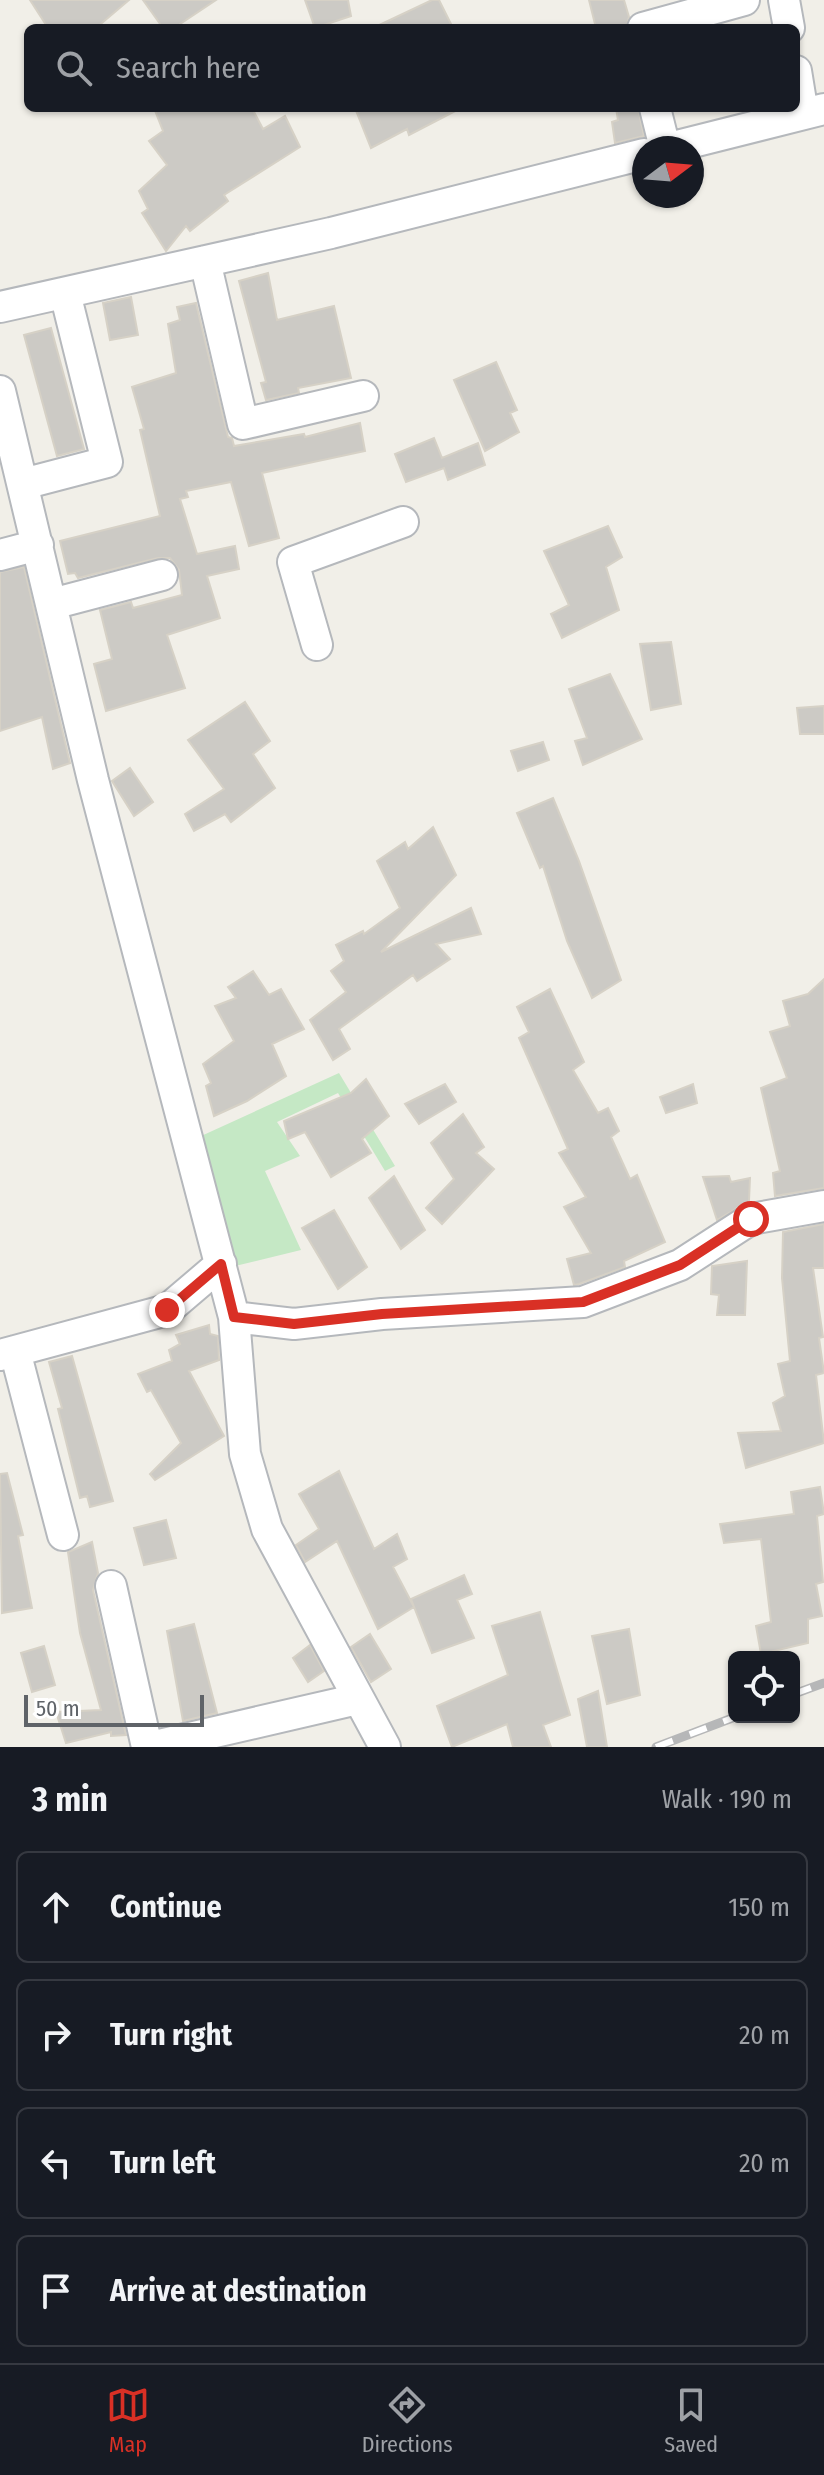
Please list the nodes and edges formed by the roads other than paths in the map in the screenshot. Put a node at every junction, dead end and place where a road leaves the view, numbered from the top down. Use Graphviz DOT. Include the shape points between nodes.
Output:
graph roads {
  1 [pos="744,0"];
  2 [pos="784,0"];
  3 [pos="657,24"];
  4 [pos="788,24"];
  5 [pos="800,80"];
  6 [pos="656,112"];
  7 [pos="814,112"];
  8 [pos="663,136"];
  9 [pos="704,139"];
  10 [pos="632,157"];
  11 [pos="205,261"];
  12 [pos="65,293"];
  13 [pos="0,307"];
  14 [pos="0,391"];
  15 [pos="363,396"];
  16 [pos="23,484"];
  17 [pos="403,522"];
  18 [pos="38,545"];
  19 [pos="0,555"];
  20 [pos="162,575"];
  21 [pos="52,604"];
  22 [pos="317,645"];
  23 [pos="824,1206"];
  24 [pos="221,1264"];
  25 [pos="234,1317"];
  26 [pos="7,1353"];
  27 [pos="63,1535"];
  28 [pos="111,1586"];
  29 [pos="358,1699"];
  30 [pos="148,1747"];
  31 [pos="385,1747"];
  1 -- 3 [label="street"];
  2 -- 4 [label="street"];
  5 -- 7 [label="street"];
  6 -- 8 [label="street"];
  7 -- 9 [label="street"];
  10 -- 11 [label="street"];
  11 -- 12 [label="street"];
  11 -- 15 [label="street" via="243,424"];
  12 -- 13 [label="street"];
  12 -- 16 [label="street" via="107,462"];
  14 -- 16 [label="street"];
  16 -- 18 [label="street"];
  17 -- 22 [label="street" via="293,562"];
  18 -- 19 [label="street"];
  18 -- 21 [label="street"];
  20 -- 21 [label="street"];
  21 -- 24 [label="street"];
  23 -- 25 [label="street" via="751,1219 680,1265 583,1302 294,1324"];
  24 -- 25 [label="street"];
  24 -- 26 [label="street" via="167,1310"];
  25 -- 29 [label="street" via="245,1454 267,1529"];
  26 -- 27 [label="street"];
  28 -- 30 [label="street"];
  29 -- 30 [label="street"];
  29 -- 31 [label="street"];
}
